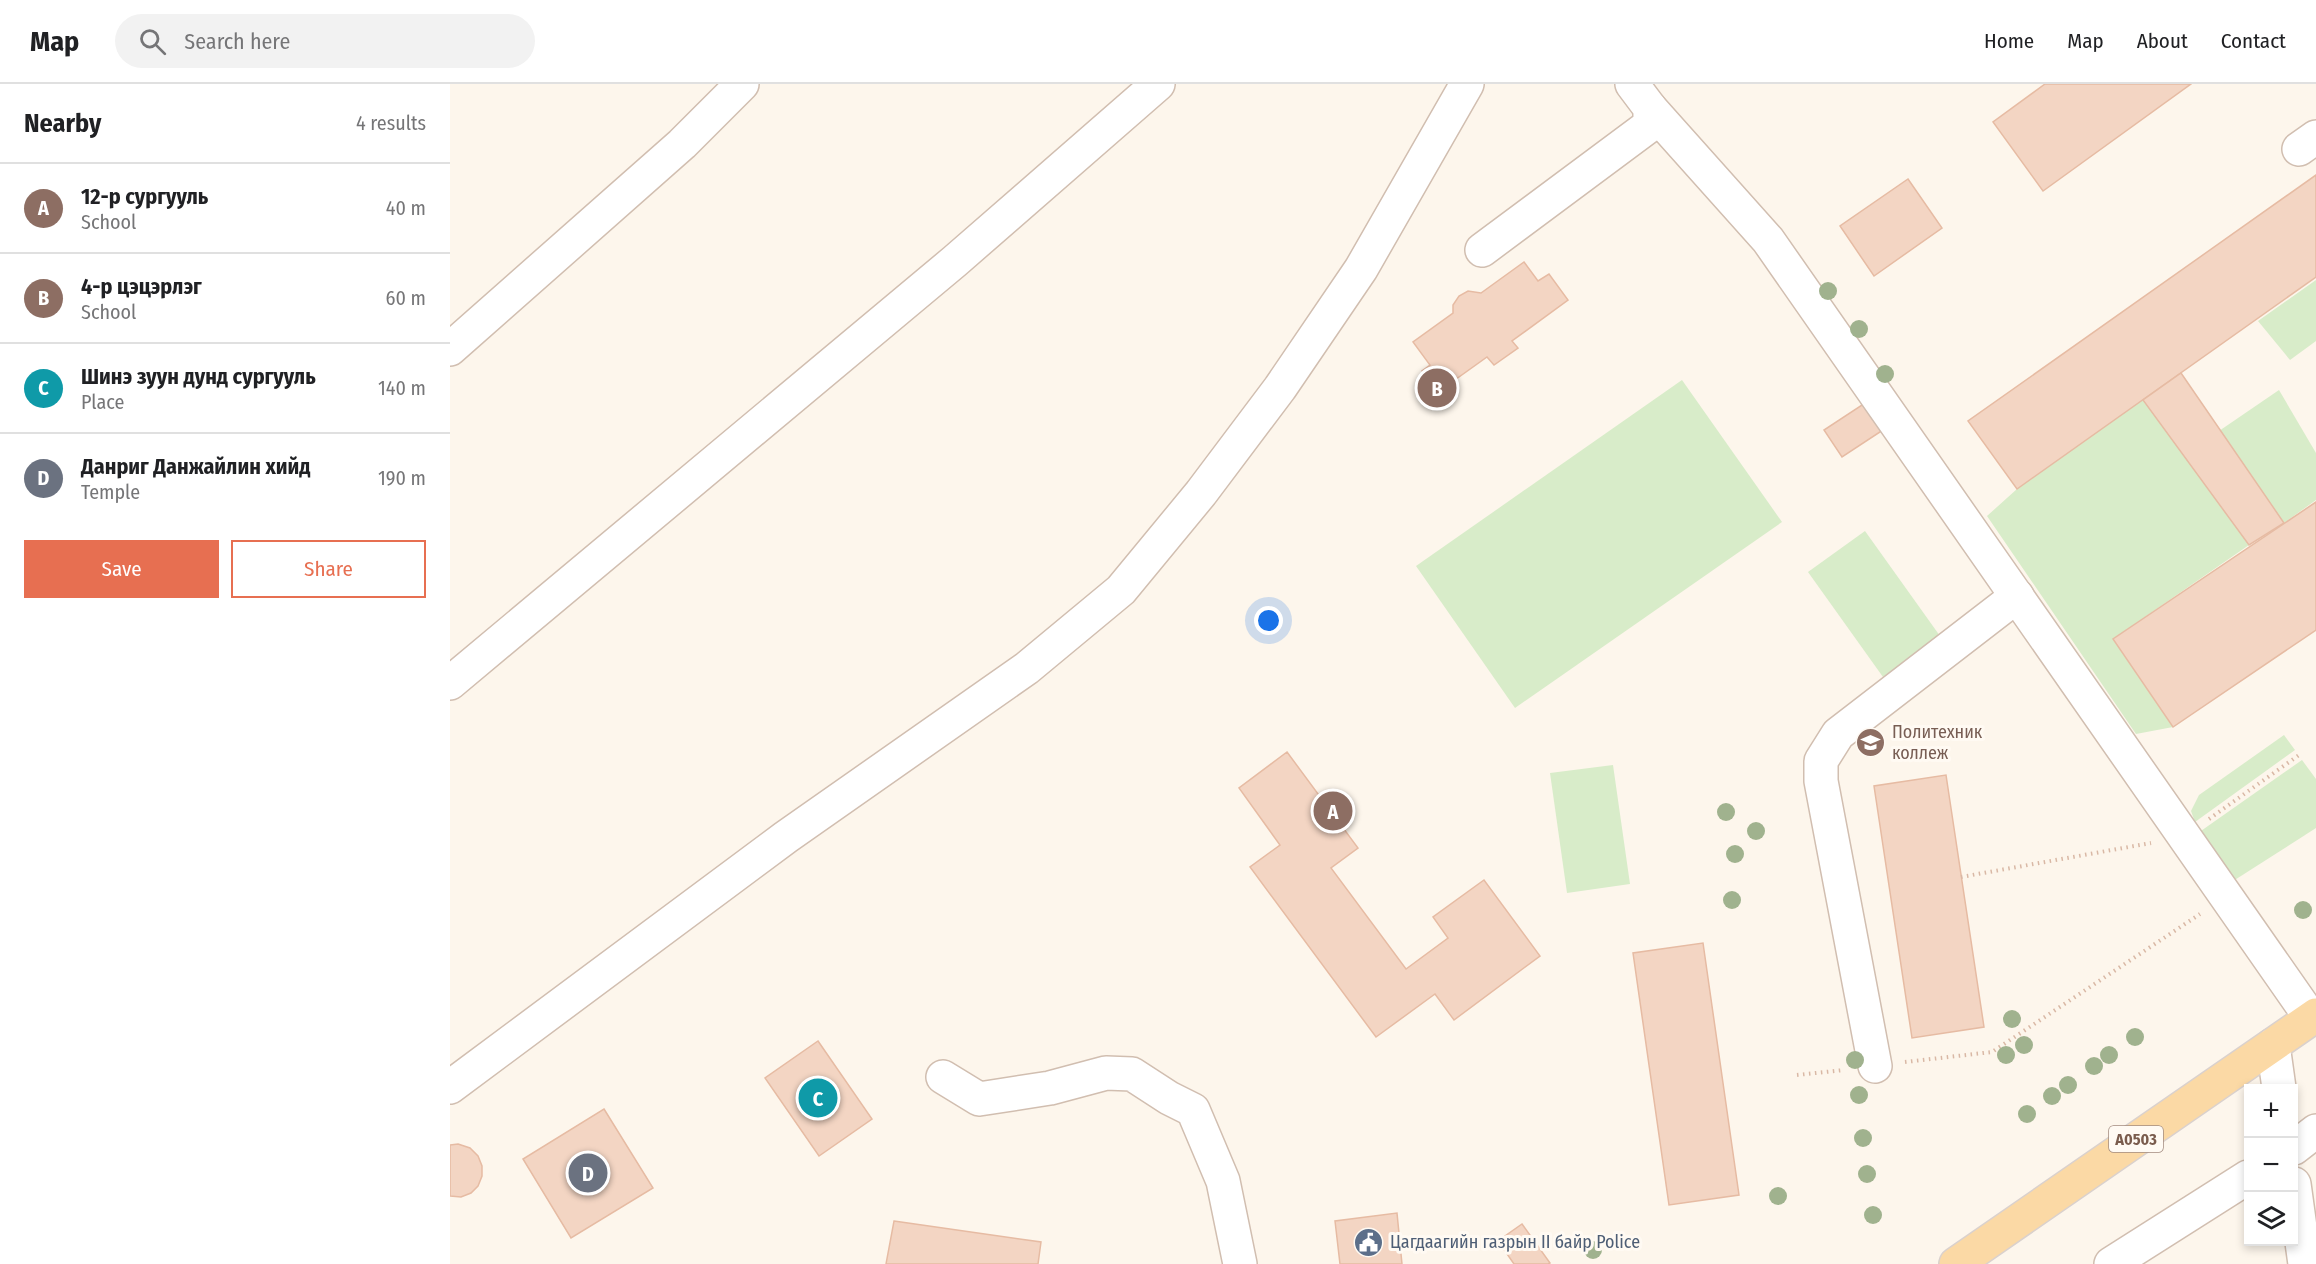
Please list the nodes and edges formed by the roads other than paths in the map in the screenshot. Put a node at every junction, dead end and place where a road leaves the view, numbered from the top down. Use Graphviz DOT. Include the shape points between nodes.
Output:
graph roads {
  1 [pos="742,84"];
  2 [pos="1158,84"];
  3 [pos="1467,84"];
  4 [pos="1641,96"];
  5 [pos="1482,250"];
  6 [pos="450,349"];
  7 [pos="2017,597"];
  8 [pos="450,683"];
  9 [pos="2314,1016"];
  10 [pos="2272,1045"];
  11 [pos="1875,1066"];
  12 [pos="943,1077"];
  13 [pos="2278,1084"];
  14 [pos="450,1087"];
  15 [pos="2316,1131"];
  16 [pos="2298,1145"];
  17 [pos="2244,1181"];
  18 [pos="2295,1192"];
  19 [pos="1240,1264"];
  20 [pos="1956,1264"];
  21 [pos="2111,1264"];
  22 [pos="2305,1264"];
  1 -- 6 [label="street" via="682,144"];
  2 -- 8 [label="street" via="955,261"];
  3 -- 14 [label="street" via="1360,269 1280,388 1121,590 1027,668 786,837"];
  4 -- 5 [label="street" via="1650,125"];
  4 -- 7 [label="street" via="1768,240"];
  7 -- 9 [label="street"];
  7 -- 11 [label="street" via="1838,734 1821,761 1821,781"];
  9 -- 10 [label="main road, A0503"];
  10 -- 13 [label="street"];
  10 -- 20 [label="main road, A0503"];
  12 -- 19 [label="street" via="979,1100 1050,1088 1106,1073 1132,1074 1195,1112 1223,1182"];
  15 -- 16 [label="street"];
  17 -- 21 [label="street"];
  18 -- 22 [label="street"];
}
